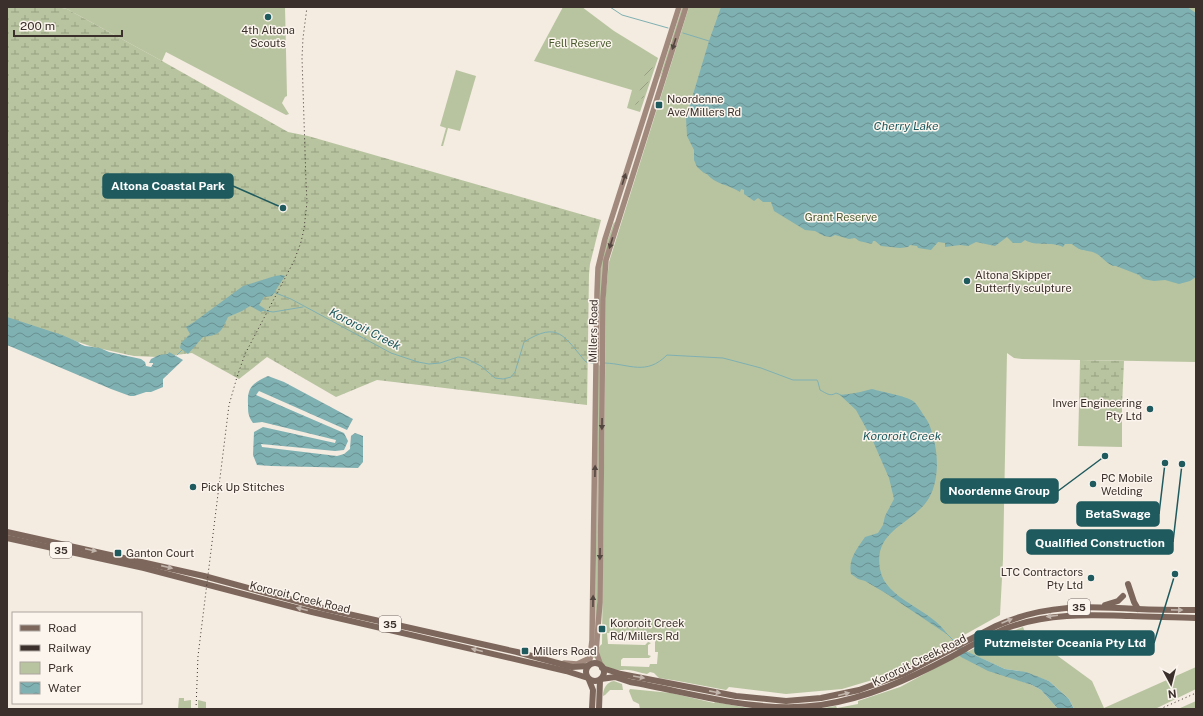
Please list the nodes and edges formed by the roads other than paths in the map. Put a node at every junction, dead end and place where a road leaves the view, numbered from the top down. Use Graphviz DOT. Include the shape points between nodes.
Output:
graph roads {
  1 [pos="680,7"];
  2 [pos="686,7"];
  3 [pos="613,216"];
  4 [pos="619,218"];
  5 [pos="7,532"];
  6 [pos="7,538"];
  7 [pos="66,548"];
  8 [pos="144,565"];
  9 [pos="233,583"];
  10 [pos="1128,584"];
  11 [pos="241,586"];
  12 [pos="231,590"];
  13 [pos="240,592"];
  14 [pos="1123,596"];
  15 [pos="1089,607"];
  16 [pos="1138,609"];
  17 [pos="1196,610"];
  18 [pos="1196,618"];
  19 [pos="454,641"];
  20 [pos="974,641"];
  21 [pos="538,658"];
  22 [pos="590,658"];
  23 [pos="555,662"];
  24 [pos="933,662"];
  25 [pos="541,665"];
  26 [pos="588,666"];
  27 [pos="602,667"];
  28 [pos="589,679"];
  29 [pos="601,679"];
  30 [pos="592,709"];
  31 [pos="599,709"];
  3 -- 1 [label="main road, Millers Road, one-way"];
  2 -- 4 [label="main road, Millers Road, one-way"];
  3 -- 4 [label="main road"];
  22 -- 3 [label="main road, Millers Road, one-way" via="593,625 598,268"];
  4 -- 27 [label="main road, Millers Road, one-way" via="606,260 604,279 600,602 596,652"];
  5 -- 7 [label="main road, Kororoit Creek Road / 35"];
  6 -- 7 [label="main road, Kororoit Creek Road / 35"];
  7 -- 8 [label="main road, Kororoit Creek Road / 35"];
  8 -- 9 [label="main road, Kororoit Creek Road / 35, one-way"];
  8 -- 12 [label="main road, Kororoit Creek Road / 35"];
  9 -- 11 [label="main road, Kororoit Creek Road / 35"];
  9 -- 12 [label="main road"];
  10 -- 16 [label="main road"];
  11 -- 13 [label="main road"];
  11 -- 19 [label="main road, Kororoit Creek Road / 35"];
  12 -- 13 [label="main road, Kororoit Creek Road / 35"];
  19 -- 13 [label="main road, Kororoit Creek Road / 35, one-way" via="312,612"];
  14 -- 15 [label="main road" via="1111,604"];
  15 -- 16 [label="main road, Kororoit Creek Road / 35"];
  20 -- 15 [label="main road, Kororoit Creek Road / 35, one-way" via="1002,624 1024,615 1056,609"];
  16 -- 17 [label="main road, Kororoit Creek Road / 35, one-way"];
  18 -- 20 [label="main road, Kororoit Creek Road / 35, one-way" via="1076,615 1046,617"];
  19 -- 21 [label="main road, Kororoit Creek Road / 35"];
  25 -- 19 [label="main road, Kororoit Creek Road / 35, one-way"];
  20 -- 24 [label="main road, Kororoit Creek Road / 35"];
  21 -- 23 [label="main road, Kororoit Creek Road / 35"];
  21 -- 25 [label="main road"];
  22 -- 23 [label="main road" via="577,664"];
  22 -- 26 [label="main road, Millers Road"];
  23 -- 26 [label="main road, Kororoit Creek Road / 35" via="574,668"];
  27 -- 24 [label="main road, Kororoit Creek Road / 35, one-way" via="621,674 736,696 786,701 834,696 860,690"];
  24 -- 29 [label="main road, Kororoit Creek Road / 35" via="899,682 869,694 836,703 794,707 752,705 615,677"];
  25 -- 28 [label="main road, Kororoit Creek Road / 35"];
  26 -- 27 [label="main road, 35" via="596,664"];
  26 -- 28 [label="main road" via="586,672"];
  27 -- 29 [label="main road" via="604,674"];
  28 -- 29 [label="main road, 35" via="594,682"];
  28 -- 30 [label="main road" via="593,690"];
  29 -- 31 [label="main road"];
}
